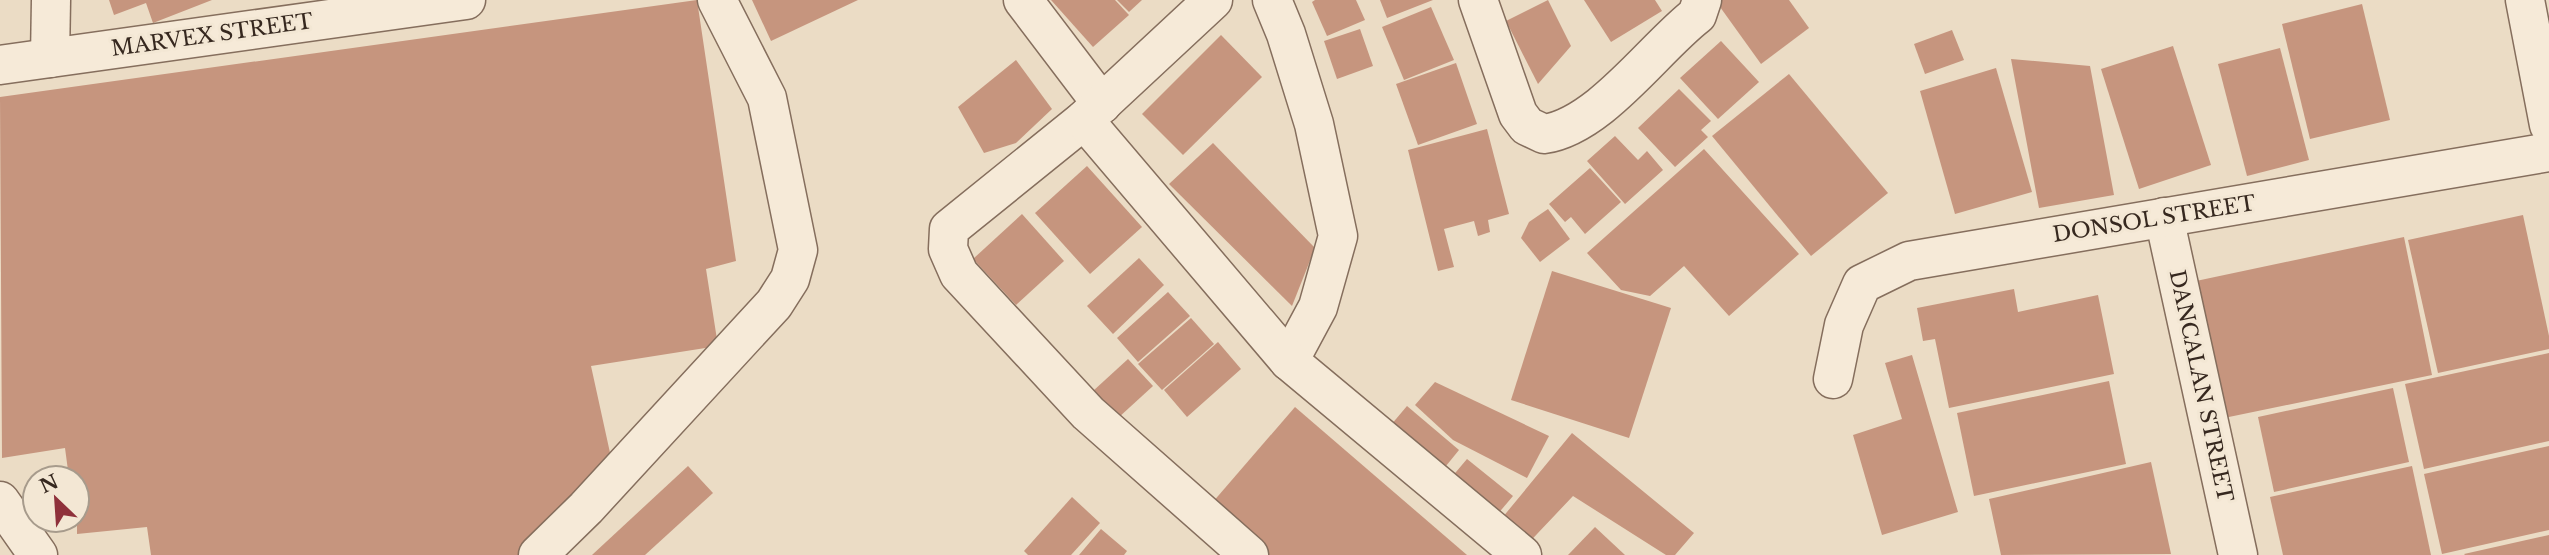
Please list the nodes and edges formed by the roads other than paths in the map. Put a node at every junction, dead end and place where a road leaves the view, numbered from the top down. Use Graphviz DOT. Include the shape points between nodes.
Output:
graph roads {
  1 [pos="51,0"];
  2 [pos="466,0"];
  3 [pos="717,0"];
  4 [pos="1023,0"];
  5 [pos="1213,0"];
  6 [pos="1272,0"];
  7 [pos="1478,0"];
  8 [pos="1702,0"];
  9 [pos="2525,0"];
  10 [pos="50,58"];
  11 [pos="0,65"];
  12 [pos="1093,112"];
  13 [pos="2549,125"];
  14 [pos="2549,152"];
  15 [pos="2164,217"];
  16 [pos="1289,361"];
  17 [pos="1833,379"];
  18 [pos="0,501"];
  19 [pos="38,555"];
  20 [pos="538,555"];
  21 [pos="1249,555"];
  22 [pos="1522,555"];
  23 [pos="2238,555"];
  1 -- 10 [label="street"];
  2 -- 10 [label="street, MARVEX STREET"];
  3 -- 20 [label="street" via="767,98 798,250 790,279 774,304"];
  4 -- 12 [label="street"];
  5 -- 12 [label="street"];
  6 -- 16 [label="street" via="1314,124 1338,236 1318,306"];
  7 -- 8 [label="street" via="1518,114 1527,126 1544,134 1572,124 1626,84 1697,15"];
  9 -- 13 [label="street"];
  10 -- 11 [label="street, MARVEX STREET"];
  12 -- 16 [label="street"];
  12 -- 21 [label="street" via="949,229 948,249 958,274 1088,414"];
  14 -- 15 [label="street, DONSOL STREET"];
  15 -- 17 [label="street, DONSOL STREET" via="1909,261 1862,284 1844,325"];
  15 -- 23 [label="street, DANCALAN STREET"];
  16 -- 22 [label="street"];
  18 -- 19 [label="street"];
}
